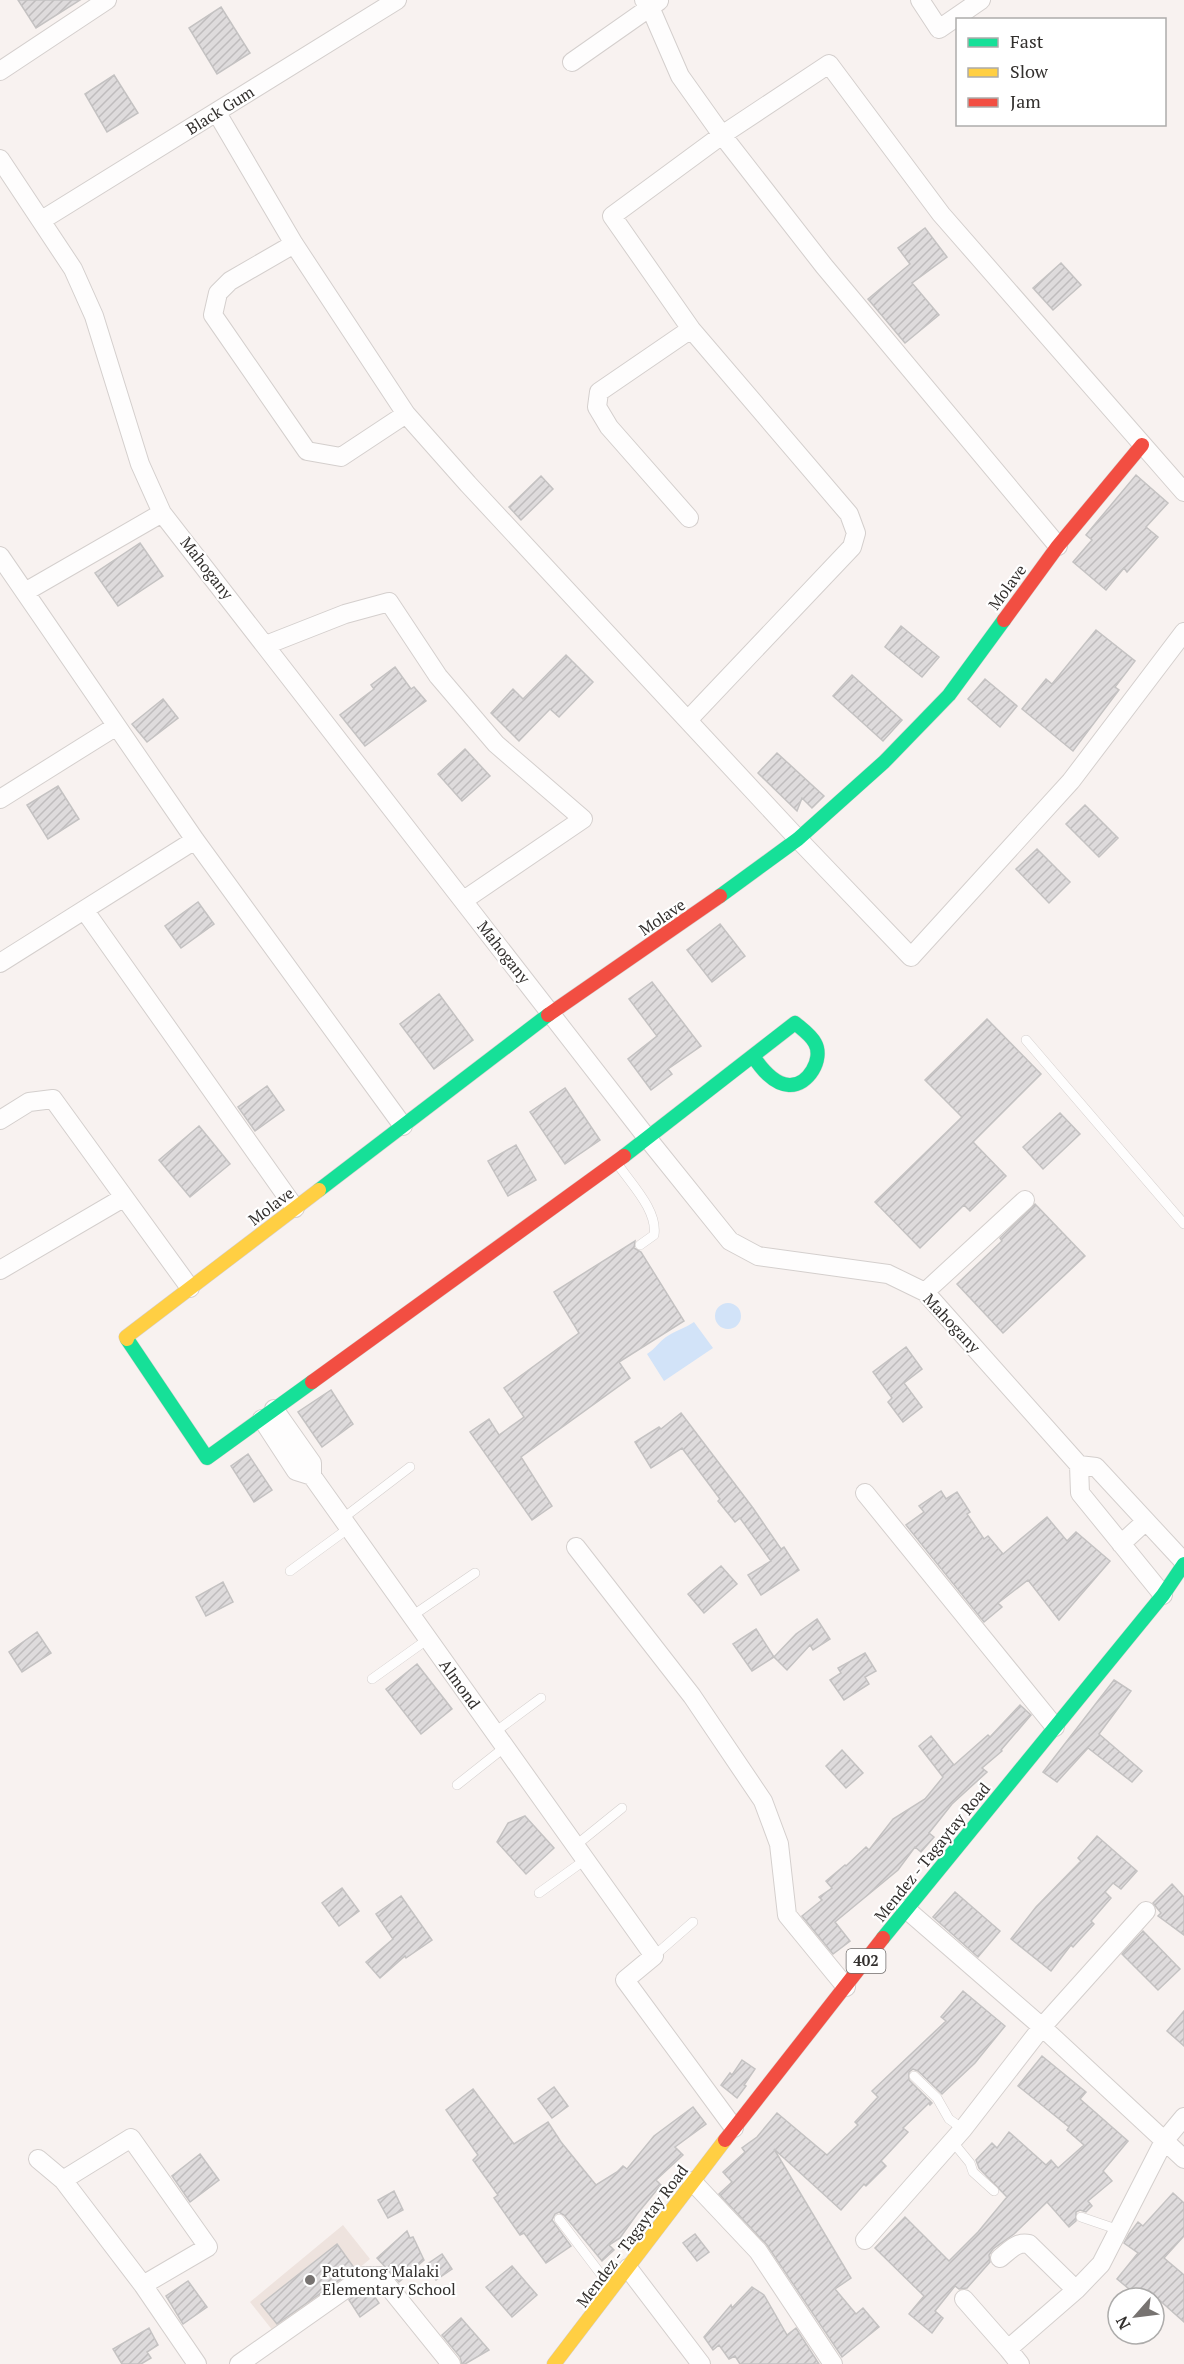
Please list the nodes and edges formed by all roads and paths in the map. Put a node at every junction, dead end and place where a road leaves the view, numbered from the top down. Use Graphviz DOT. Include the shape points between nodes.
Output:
graph roads {
  1 [pos="107,0"];
  2 [pos="397,0"];
  3 [pos="920,0"];
  4 [pos="981,0"];
  5 [pos="651,2"];
  6 [pos="572,62"];
  7 [pos="0,71"];
  8 [pos="217,112"];
  9 [pos="722,135"];
  10 [pos="0,159"];
  11 [pos="42,220"];
  12 [pos="294,244"];
  13 [pos="691,329"];
  14 [pos="406,414"];
  15 [pos="1142,445"];
  16 [pos="1184,492"];
  17 [pos="162,513"];
  18 [pos="689,518"];
  19 [pos="1058,546"];
  20 [pos="0,556"];
  21 [pos="25,591"];
  22 [pos="1184,632"];
  23 [pos="266,645"];
  24 [pos="688,720"];
  25 [pos="115,727"];
  26 [pos="2,794"];
  27 [pos="798,839"];
  28 [pos="195,840"];
  29 [pos="464,900"];
  30 [pos="85,910"];
  31 [pos="0,963"];
  32 [pos="551,1012"];
  33 [pos="1026,1040"];
  34 [pos="753,1056"];
  35 [pos="0,1120"];
  36 [pos="403,1126"];
  37 [pos="648,1139"];
  38 [pos="616,1162"];
  39 [pos="123,1198"];
  40 [pos="1025,1200"];
  41 [pos="295,1208"];
  42 [pos="1184,1224"];
  43 [pos="640,1245"];
  44 [pos="0,1270"];
  45 [pos="190,1288"];
  46 [pos="925,1292"];
  47 [pos="268,1414"];
  48 [pos="1079,1465"];
  49 [pos="410,1467"];
  50 [pos="865,1493"];
  51 [pos="1146,1521"];
  52 [pos="345,1523"];
  53 [pos="1121,1544"];
  54 [pos="576,1547"];
  55 [pos="1184,1563"];
  56 [pos="290,1571"];
  57 [pos="475,1573"];
  58 [pos="1163,1595"];
  59 [pos="412,1616"];
  60 [pos="428,1639"];
  61 [pos="372,1679"];
  62 [pos="541,1698"];
  63 [pos="1055,1727"];
  64 [pos="500,1740"];
  65 [pos="457,1785"];
  66 [pos="622,1808"];
  67 [pos="580,1852"];
  68 [pos="538,1893"];
  69 [pos="906,1909"];
  70 [pos="1146,1911"];
  71 [pos="693,1922"];
  72 [pos="654,1956"];
  73 [pos="846,1987"];
  74 [pos="1042,2027"];
  75 [pos="914,2076"];
  76 [pos="1184,2117"];
  77 [pos="734,2128"];
  78 [pos="958,2135"];
  79 [pos="1164,2141"];
  80 [pos="38,2159"];
  81 [pos="1184,2159"];
  82 [pos="63,2180"];
  83 [pos="692,2181"];
  84 [pos="994,2192"];
  85 [pos="1081,2217"];
  86 [pos="559,2219"];
  87 [pos="1119,2230"];
  88 [pos="865,2240"];
  89 [pos="1000,2258"];
  90 [pos="628,2268"];
  91 [pos="143,2284"];
  92 [pos="613,2289"];
  93 [pos="1076,2290"];
  94 [pos="964,2299"];
  95 [pos="1008,2349"];
  96 [pos="197,2364"];
  97 [pos="238,2364"];
  98 [pos="451,2364"];
  99 [pos="554,2364"];
  100 [pos="701,2364"];
  101 [pos="833,2364"];
  102 [pos="1020,2364"];
  1 -- 7 [label="street"];
  2 -- 8 [label="street, Black Gum"];
  3 -- 4 [label="street" via="939,29"];
  5 -- 6 [label="street"];
  5 -- 9 [label="street" via="680,76"];
  8 -- 11 [label="street, Black Gum"];
  8 -- 12 [label="street"];
  9 -- 13 [label="street" via="612,216"];
  9 -- 15 [label="street" via="829,64 941,214"];
  9 -- 19 [label="street" via="824,266"];
  10 -- 11 [label="street, Mahogany"];
  11 -- 17 [label="street, Mahogany" via="73,269 94,316 140,464"];
  12 -- 14 [label="street"];
  12 -- 14 [label="street" via="230,281 218,293 213,315 308,451 341,458"];
  13 -- 18 [label="street" via="599,392 597,407 609,427"];
  13 -- 24 [label="street" via="849,514 856,532 852,547"];
  14 -- 24 [label="street"];
  15 -- 16 [label="street"];
  15 -- 19 [label="street, Molave"];
  17 -- 21 [label="street"];
  17 -- 23 [label="street, Mahogany"];
  19 -- 27 [label="street, Molave" via="949,695 884,762"];
  20 -- 21 [label="street"];
  21 -- 25 [label="street"];
  22 -- 27 [label="street" via="1071,781 911,957"];
  23 -- 29 [label="street, Mahogany"];
  23 -- 29 [label="street" via="345,614 390,602 438,676 496,744 583,819"];
  24 -- 27 [label="street"];
  25 -- 26 [label="street"];
  25 -- 28 [label="street"];
  27 -- 32 [label="street, Molave"];
  28 -- 30 [label="street"];
  28 -- 36 [label="street"];
  29 -- 32 [label="street, Mahogany"];
  30 -- 31 [label="street"];
  30 -- 41 [label="street"];
  32 -- 36 [label="street, Molave"];
  32 -- 37 [label="street, Mahogany"];
  33 -- 42 [label="lane"];
  34 -- 34 [label="street" via="772,1079 785,1085 798,1084 808,1077 818,1058 817,1046 795,1023"];
  34 -- 37 [label="street"];
  35 -- 39 [label="street" via="29,1102 53,1099"];
  36 -- 41 [label="street, Molave"];
  37 -- 38 [label="street"];
  37 -- 46 [label="street, Mahogany" via="730,1241 758,1256 888,1274"];
  38 -- 43 [label="lane" via="655,1224 654,1235"];
  38 -- 47 [label="street"];
  39 -- 44 [label="street"];
  39 -- 45 [label="street"];
  40 -- 46 [label="street"];
  41 -- 45 [label="street, Molave"];
  45 -- 47 [label="street, Molave" via="126,1337 207,1458"];
  46 -- 48 [label="street, Mahogany"];
  47 -- 52 [label="street, Almond" via="312,1462 312,1476"];
  48 -- 51 [label="street, Mahogany" via="1096,1467"];
  48 -- 53 [label="street" via="1080,1493"];
  49 -- 52 [label="lane"];
  50 -- 63 [label="street"];
  51 -- 53 [label="street"];
  51 -- 55 [label="street, Mahogany"];
  52 -- 56 [label="lane"];
  52 -- 59 [label="street, Almond"];
  53 -- 58 [label="street"];
  54 -- 73 [label="street" via="692,1696 763,1801 779,1844 788,1915"];
  55 -- 58 [label="street, Mendez - Tagaytay Road / 402"];
  57 -- 59 [label="lane"];
  58 -- 63 [label="street, Mendez - Tagaytay Road / 402"];
  59 -- 60 [label="street, Almond"];
  60 -- 61 [label="lane"];
  60 -- 64 [label="street, Almond"];
  62 -- 64 [label="lane"];
  63 -- 69 [label="street, Mendez - Tagaytay Road / 402"];
  64 -- 65 [label="lane"];
  64 -- 67 [label="street, Almond"];
  66 -- 67 [label="lane"];
  67 -- 68 [label="lane"];
  67 -- 72 [label="street, Almond"];
  69 -- 73 [label="street, Mendez - Tagaytay Road / 402"];
  69 -- 74 [label="street"];
  70 -- 74 [label="street"];
  71 -- 72 [label="lane"];
  72 -- 77 [label="street" via="625,1980"];
  73 -- 77 [label="street, Mendez - Tagaytay Road / 402"];
  74 -- 78 [label="street"];
  74 -- 79 [label="street"];
  75 -- 78 [label="lane" via="937,2098"];
  76 -- 79 [label="street"];
  77 -- 83 [label="street, Mendez - Tagaytay Road / 402"];
  78 -- 84 [label="lane" via="973,2172"];
  78 -- 88 [label="street"];
  79 -- 81 [label="street"];
  79 -- 87 [label="street"];
  80 -- 82 [label="street"];
  82 -- 91 [label="street"];
  82 -- 91 [label="street" via="131,2138 208,2247"];
  83 -- 90 [label="street, Mendez - Tagaytay Road / 402"];
  83 -- 101 [label="street" via="758,2251"];
  85 -- 87 [label="lane"];
  86 -- 92 [label="lane"];
  87 -- 93 [label="street" via="1101,2264"];
  89 -- 93 [label="street" via="1016,2245 1029,2244"];
  90 -- 92 [label="street, Mendez - Tagaytay Road / 402"];
  90 -- 100 [label="street"];
  91 -- 96 [label="street"];
  92 -- 99 [label="street, Mendez - Tagaytay Road / 402"];
  93 -- 95 [label="street"];
  94 -- 95 [label="street"];
  95 -- 102 [label="street"];
  97 -- 98 [label="street" via="364,2276 380,2276"];
}
